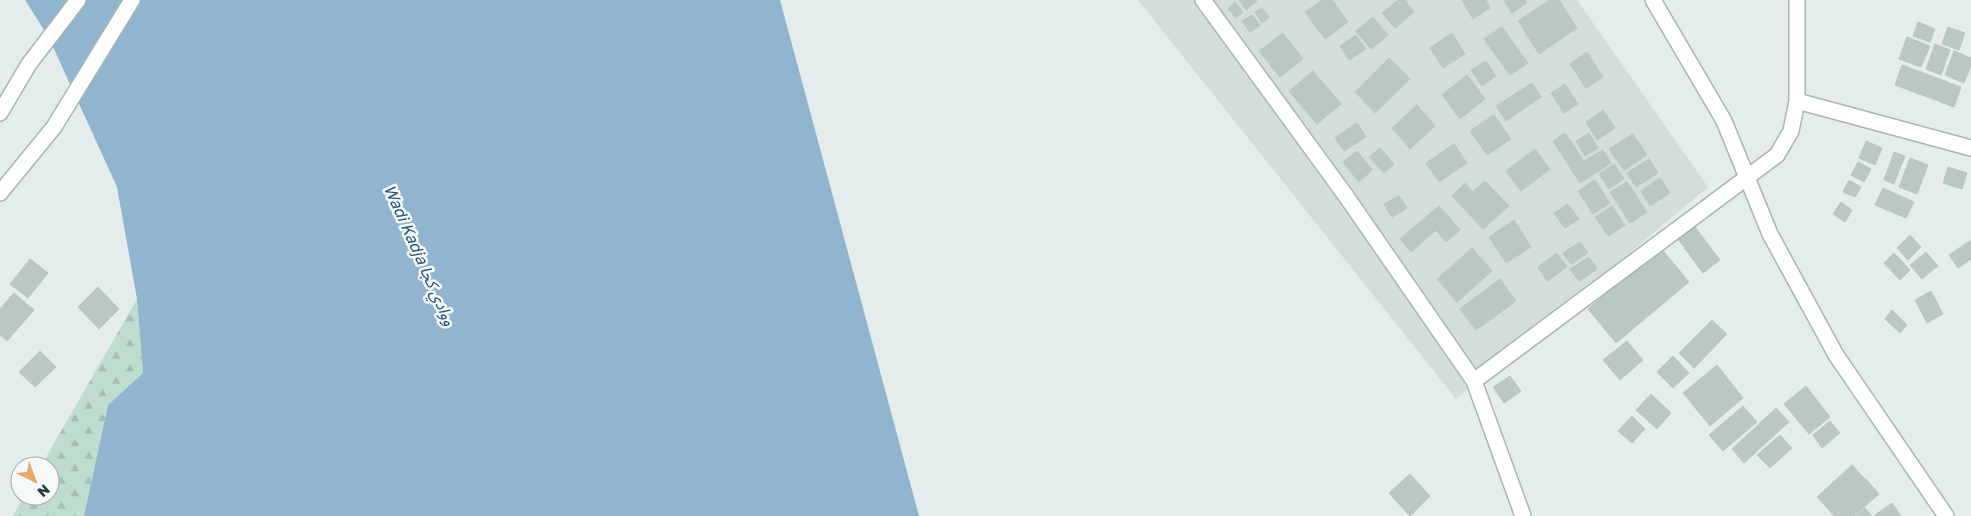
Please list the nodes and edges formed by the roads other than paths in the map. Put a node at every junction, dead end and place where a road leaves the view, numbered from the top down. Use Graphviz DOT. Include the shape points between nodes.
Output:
graph roads {
  1 [pos="78,0"];
  2 [pos="132,0"];
  3 [pos="1203,0"];
  4 [pos="1653,0"];
  5 [pos="1797,0"];
  6 [pos="1796,101"];
  7 [pos="0,113"];
  8 [pos="1971,148"];
  9 [pos="1747,179"];
  10 [pos="0,193"];
  11 [pos="1474,381"];
  12 [pos="1523,516"];
  13 [pos="1946,516"];
  1 -- 7 [label="street" via="30,64"];
  2 -- 10 [label="street" via="54,127"];
  3 -- 11 [label="street" via="1346,196"];
  4 -- 9 [label="street" via="1724,121"];
  5 -- 6 [label="street"];
  6 -- 8 [label="street"];
  6 -- 9 [label="street" via="1790,131 1777,156"];
  9 -- 11 [label="street"];
  9 -- 13 [label="street" via="1770,234 1836,355"];
  11 -- 12 [label="street"];
}
